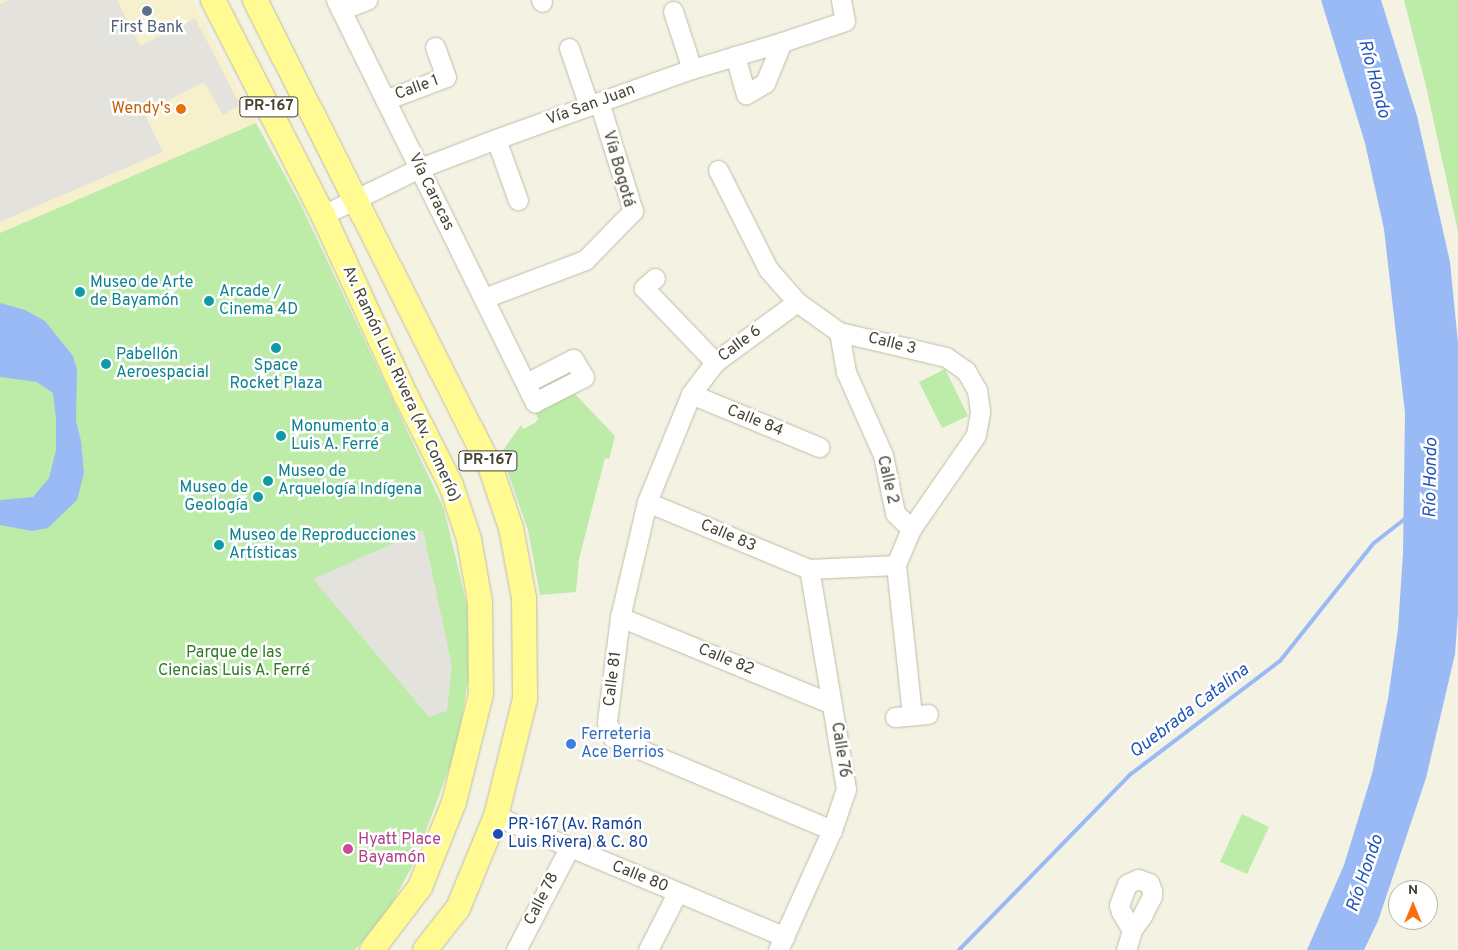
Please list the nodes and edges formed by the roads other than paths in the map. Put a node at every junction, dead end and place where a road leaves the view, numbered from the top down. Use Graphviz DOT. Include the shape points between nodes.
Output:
graph roads {
  1 [pos="214,0"];
  2 [pos="255,0"];
  3 [pos="367,0"];
  4 [pos="841,0"];
  5 [pos="338,5"];
  6 [pos="673,11"];
  7 [pos="782,42"];
  8 [pos="435,47"];
  9 [pos="569,48"];
  10 [pos="735,56"];
  11 [pos="692,69"];
  12 [pos="385,100"];
  13 [pos="594,104"];
  14 [pos="496,139"];
  15 [pos="420,168"];
  16 [pos="718,170"];
  17 [pos="357,199"];
  18 [pos="518,200"];
  19 [pos="323,215"];
  20 [pos="655,278"];
  21 [pos="484,298"];
  22 [pos="796,302"];
  23 [pos="839,332"];
  24 [pos="715,362"];
  25 [pos="526,383"];
  26 [pos="691,394"];
  27 [pos="819,447"];
  28 [pos="647,502"];
  29 [pos="911,529"];
  30 [pos="896,565"];
  31 [pos="809,569"];
  32 [pos="620,617"];
  33 [pos="832,704"];
  34 [pos="912,715"];
  35 [pos="496,816"];
  36 [pos="832,830"];
  37 [pos="569,848"];
  38 [pos="676,893"];
  39 [pos="1132,930"];
  40 [pos="440,931"];
  41 [pos="782,943"];
  42 [pos="372,950"];
  43 [pos="414,950"];
  44 [pos="425,950"];
  45 [pos="516,950"];
  46 [pos="648,950"];
  47 [pos="1126,950"];
  1 -- 19 [label="main road, Av. Ramón Luis Rivera (Av. Comerío) / PR-167"];
  2 -- 17 [label="main road, PR-167"];
  3 -- 5 [label="street"];
  4 -- 7 [label="street, Vía San Juan" via="845,21"];
  5 -- 12 [label="street, Vía Caracas"];
  6 -- 11 [label="street"];
  7 -- 10 [label="street, Vía San Juan"];
  7 -- 10 [label="street" via="766,83 746,94"];
  8 -- 12 [label="street, Calle 1" via="446,77"];
  9 -- 13 [label="street"];
  10 -- 11 [label="street, Vía San Juan"];
  11 -- 13 [label="street, Vía San Juan"];
  12 -- 15 [label="street, Vía Caracas"];
  13 -- 14 [label="street, Vía San Juan"];
  13 -- 21 [label="street, Vía Bogotá" via="634,211 585,260"];
  14 -- 15 [label="street, Vía San Juan"];
  14 -- 18 [label="street"];
  15 -- 17 [label="street, Vía San Juan"];
  15 -- 21 [label="street, Vía Caracas"];
  16 -- 22 [label="street, Calle 3" via="768,269"];
  17 -- 19 [label="street, Vía San Juan"];
  17 -- 35 [label="main road, PR-167" via="491,469 511,528 524,598 525,699"];
  19 -- 42 [label="main road, Av. Ramón Luis Rivera (Av. Comerío) / PR-167" via="406,396 451,485 469,539 480,602 481,694 454,802 420,887"];
  20 -- 24 [label="street" via="644,288"];
  21 -- 25 [label="street, Vía Caracas"];
  22 -- 23 [label="street, Calle 3"];
  22 -- 24 [label="street, Calle 6"];
  23 -- 29 [label="street, Calle 2" via="846,372 883,456 895,513"];
  23 -- 29 [label="street, Calle 3" via="946,357 966,371 977,390 980,412 976,435"];
  24 -- 26 [label="street, Calle 6"];
  26 -- 27 [label="street, Calle 84"];
  26 -- 28 [label="street, Calle 81"];
  28 -- 31 [label="street, Calle 83"];
  28 -- 32 [label="street, Calle 81"];
  29 -- 30 [label="street"];
  30 -- 31 [label="street"];
  30 -- 34 [label="street"];
  31 -- 33 [label="street, Calle 76"];
  32 -- 33 [label="street, Calle 82"];
  32 -- 36 [label="street, Calle 81" via="607,722 613,738"];
  33 -- 36 [label="street, Calle 76" via="846,789"];
  35 -- 37 [label="street, Calle 80"];
  35 -- 40 [label="main road, PR-167" via="458,908"];
  36 -- 41 [label="street, Calle 76"];
  37 -- 38 [label="street, Calle 80"];
  37 -- 45 [label="street, Calle 78"];
  38 -- 41 [label="street, Calle 80"];
  38 -- 46 [label="street"];
  39 -- 47 [label="street"];
  40 -- 43 [label="main road"];
  40 -- 44 [label="main road, PR-167"];
}
